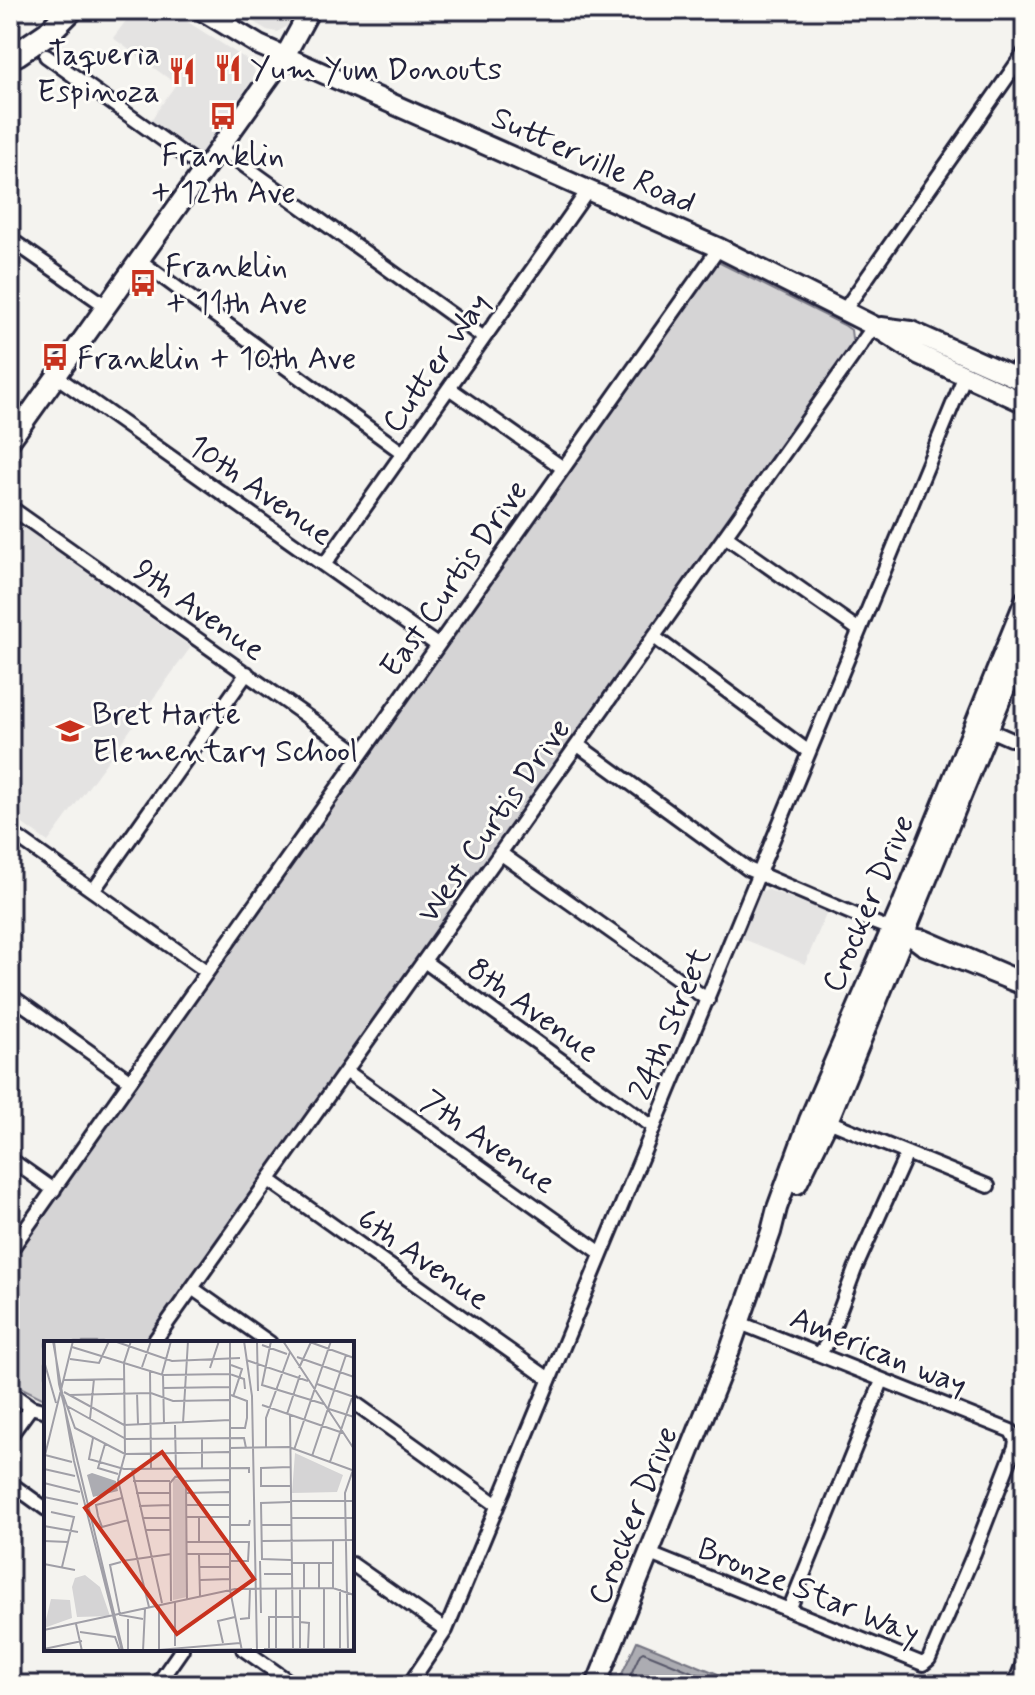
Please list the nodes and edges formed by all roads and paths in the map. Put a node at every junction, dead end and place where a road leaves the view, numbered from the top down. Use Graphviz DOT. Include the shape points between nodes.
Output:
graph roads {
  1 [pos="52,10"];
  2 [pos="71,10"];
  3 [pos="201,10"];
  4 [pos="310,10"];
  5 [pos="1025,52"];
  6 [pos="46,56"];
  7 [pos="285,56"];
  8 [pos="14,59"];
  9 [pos="220,148"];
  10 [pos="204,169"];
  11 [pos="589,189"];
  12 [pos="10,239"];
  13 [pos="719,248"];
  14 [pos="139,260"];
  15 [pos="106,306"];
  16 [pos="843,312"];
  17 [pos="874,326"];
  18 [pos="484,338"];
  19 [pos="1025,356"];
  20 [pos="965,375"];
  21 [pos="56,376"];
  22 [pos="1018,379"];
  23 [pos="449,388"];
  24 [pos="1025,389"];
  25 [pos="1025,403"];
  26 [pos="10,441"];
  27 [pos="403,453"];
  28 [pos="563,468"];
  29 [pos="10,507"];
  30 [pos="725,536"];
  31 [pos="324,565"];
  32 [pos="1025,600"];
  33 [pos="859,630"];
  34 [pos="654,637"];
  35 [pos="1025,640"];
  36 [pos="437,645"];
  37 [pos="247,673"];
  38 [pos="981,727"];
  39 [pos="1010,739"];
  40 [pos="578,745"];
  41 [pos="809,752"];
  42 [pos="360,754"];
  43 [pos="10,832"];
  44 [pos="500,853"];
  45 [pos="759,874"];
  46 [pos="93,891"];
  47 [pos="897,932"];
  48 [pos="424,961"];
  49 [pos="206,971"];
  50 [pos="1025,980"];
  51 [pos="1025,989"];
  52 [pos="10,995"];
  53 [pos="708,1000"];
  54 [pos="346,1071"];
  55 [pos="129,1080"];
  56 [pos="828,1121"];
  57 [pos="653,1127"];
  58 [pos="907,1153"];
  59 [pos="10,1159"];
  60 [pos="269,1180"];
  61 [pos="988,1186"];
  62 [pos="54,1190"];
  63 [pos="771,1232"];
  64 [pos="10,1251"];
  65 [pos="601,1253"];
  66 [pos="192,1288"];
  67 [pos="740,1323"];
  68 [pos="154,1341"];
  69 [pos="267,1341"];
  70 [pos="819,1354"];
  71 [pos="549,1379"];
  72 [pos="882,1381"];
  73 [pos="10,1392"];
  74 [pos="354,1402"];
  75 [pos="31,1407"];
  76 [pos="44,1410"];
  77 [pos="10,1436"];
  78 [pos="10,1483"];
  79 [pos="497,1505"];
  80 [pos="44,1508"];
  81 [pos="974,1553"];
  82 [pos="650,1554"];
  83 [pos="354,1565"];
  84 [pos="789,1610"];
  85 [pos="446,1630"];
  86 [pos="181,1651"];
  87 [pos="246,1651"];
  88 [pos="157,1685"];
  89 [pos="294,1685"];
  90 [pos="409,1685"];
  91 [pos="596,1685"];
  1 -- 8 [label="highway"];
  2 -- 8 [label="highway"];
  3 -- 7 [label="main road, Sutterville Road"];
  4 -- 7 [label="main road"];
  5 -- 16 [label="street"];
  6 -- 10 [label="street"];
  7 -- 9 [label="main road"];
  7 -- 11 [label="main road, Sutterville Road"];
  9 -- 10 [label="main road"];
  9 -- 18 [label="street"];
  10 -- 14 [label="main road"];
  11 -- 13 [label="main road, Sutterville Road"];
  11 -- 18 [label="street, Cutter Way"];
  12 -- 15 [label="street"];
  13 -- 16 [label="main road, Sutterville Road"];
  13 -- 28 [label="street, East Curtis Drive"];
  14 -- 15 [label="main road"];
  14 -- 27 [label="street"];
  15 -- 21 [label="main road"];
  16 -- 17 [label="main road, Sutterville Road"];
  17 -- 20 [label="main road, Sutterville Road"];
  17 -- 22 [label="main road, Sutterville Road" via="911,331"];
  17 -- 30 [label="street, West Curtis Drive"];
  18 -- 23 [label="street, Cutter Way"];
  19 -- 22 [label="street"];
  20 -- 24 [label="main road" via="980,372"];
  20 -- 25 [label="main road, Sutterville Road"];
  20 -- 33 [label="street, 24th Street"];
  21 -- 26 [label="main road"];
  21 -- 31 [label="street, 10th Avenue"];
  23 -- 27 [label="street, Cutter Way"];
  23 -- 28 [label="street"];
  27 -- 31 [label="street, Cutter Way"];
  28 -- 36 [label="street, East Curtis Drive"];
  29 -- 37 [label="street, 9th Avenue"];
  30 -- 33 [label="street"];
  30 -- 34 [label="street, West Curtis Drive"];
  31 -- 36 [label="street, 10th Avenue"];
  32 -- 38 [label="main road, Crocker Drive"];
  33 -- 41 [label="street, 24th Street"];
  34 -- 40 [label="street, West Curtis Drive"];
  34 -- 41 [label="street"];
  35 -- 38 [label="main road, Crocker Drive"];
  36 -- 42 [label="street, East Curtis Drive"];
  37 -- 42 [label="street, 9th Avenue"];
  37 -- 46 [label="street"];
  38 -- 39 [label="street"];
  38 -- 47 [label="main road, Crocker Drive"];
  40 -- 44 [label="street, West Curtis Drive"];
  40 -- 45 [label="street"];
  41 -- 45 [label="street, 24th Street"];
  42 -- 49 [label="street, East Curtis Drive"];
  43 -- 46 [label="street"];
  44 -- 48 [label="street, West Curtis Drive"];
  44 -- 53 [label="street"];
  45 -- 47 [label="street"];
  45 -- 53 [label="street, 24th Street"];
  46 -- 49 [label="street"];
  47 -- 50 [label="street" via="925,937"];
  47 -- 51 [label="street" via="922,948"];
  47 -- 56 [label="main road, Crocker Drive"];
  47 -- 63 [label="main road, Crocker Drive" via="809,1120"];
  48 -- 54 [label="street, West Curtis Drive"];
  48 -- 57 [label="street, 8th Avenue"];
  49 -- 55 [label="street, East Curtis Drive"];
  52 -- 55 [label="street"];
  53 -- 57 [label="street, 24th Street"];
  54 -- 60 [label="street, West Curtis Drive"];
  54 -- 65 [label="street, 7th Avenue"];
  55 -- 62 [label="street, East Curtis Drive"];
  56 -- 58 [label="street"];
  56 -- 63 [label="main road, Crocker Drive"];
  57 -- 65 [label="street, 24th Street"];
  58 -- 61 [label="street"];
  58 -- 70 [label="street"];
  59 -- 62 [label="street"];
  60 -- 66 [label="street, West Curtis Drive"];
  60 -- 71 [label="street, 6th Avenue"];
  62 -- 64 [label="street, East Curtis Drive"];
  63 -- 67 [label="main road, Crocker Drive"];
  65 -- 71 [label="street, 24th Street"];
  66 -- 68 [label="street, West Curtis Drive"];
  66 -- 69 [label="street"];
  67 -- 70 [label="street, American way"];
  67 -- 82 [label="main road, Crocker Drive"];
  70 -- 72 [label="street, American way"];
  71 -- 79 [label="street, 24th Street"];
  72 -- 81 [label="street, American way" via="1014,1434 1011,1459"];
  72 -- 84 [label="street"];
  73 -- 75 [label="street"];
  74 -- 79 [label="street"];
  75 -- 76 [label="street"];
  75 -- 77 [label="street"];
  78 -- 80 [label="street"];
  79 -- 85 [label="street, 24th Street"];
  81 -- 84 [label="street, Bronze Star Way" via="923,1664"];
  82 -- 84 [label="street, Bronze Star Way"];
  82 -- 91 [label="main road, Crocker Drive"];
  83 -- 85 [label="street"];
  85 -- 90 [label="street, 24th Street"];
  86 -- 88 [label="street"];
  87 -- 89 [label="street"];
}
